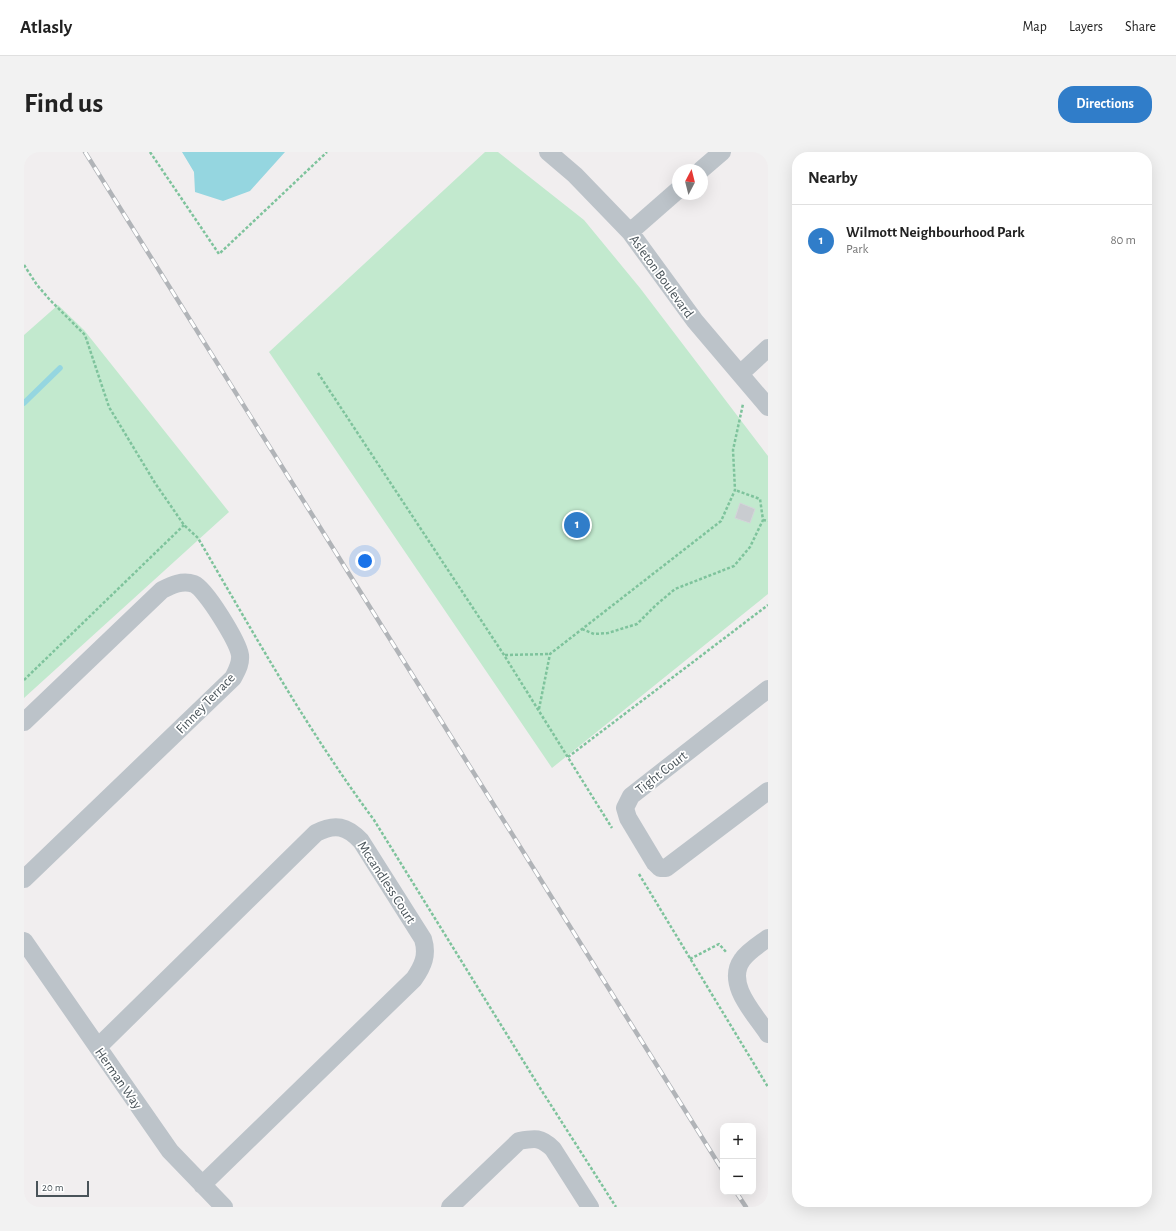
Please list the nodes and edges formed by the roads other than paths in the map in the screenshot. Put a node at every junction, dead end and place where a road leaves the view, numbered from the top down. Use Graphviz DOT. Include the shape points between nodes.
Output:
graph roads {
  1 [pos="548,152"];
  2 [pos="722,152"];
  3 [pos="708,164"];
  4 [pos="672,195"];
  5 [pos="630,232"];
  6 [pos="768,348"];
  7 [pos="744,378"];
  8 [pos="768,407"];
  9 [pos="768,689"];
  10 [pos="24,722"];
  11 [pos="768,791"];
  12 [pos="24,879"];
  13 [pos="768,938"];
  14 [pos="24,941"];
  15 [pos="768,1034"];
  16 [pos="98,1047"];
  17 [pos="202,1185"];
  18 [pos="224,1207"];
  19 [pos="450,1207"];
  20 [pos="590,1207"];
  1 -- 5 [label="street, Asleton Boulevard" via="575,175"];
  2 -- 3 [label="street"];
  4 -- 5 [label="street"];
  5 -- 7 [label="street, Asleton Boulevard" via="695,321"];
  6 -- 7 [label="street"];
  7 -- 8 [label="street, Asleton Boulevard"];
  9 -- 11 [label="street, Tight Court" via="631,796 626,808 628,818 654,863 660,868 666,868"];
  10 -- 12 [label="street, Finney Terrace" via="162,590 175,583 187,582 202,589 238,645 241,657 233,678"];
  13 -- 15 [label="street" via="745,956 738,968 737,978 739,990"];
  14 -- 16 [label="street, Herman Way"];
  16 -- 17 [label="street, Herman Way" via="170,1151"];
  16 -- 17 [label="street, Mccandless Court" via="316,833 326,828 351,830 361,841 423,939 426,948 425,959 420,970 414,979"];
  17 -- 18 [label="street, Herman Way"];
  19 -- 20 [label="street" via="520,1141 534,1138 546,1142 553,1149"];
}
